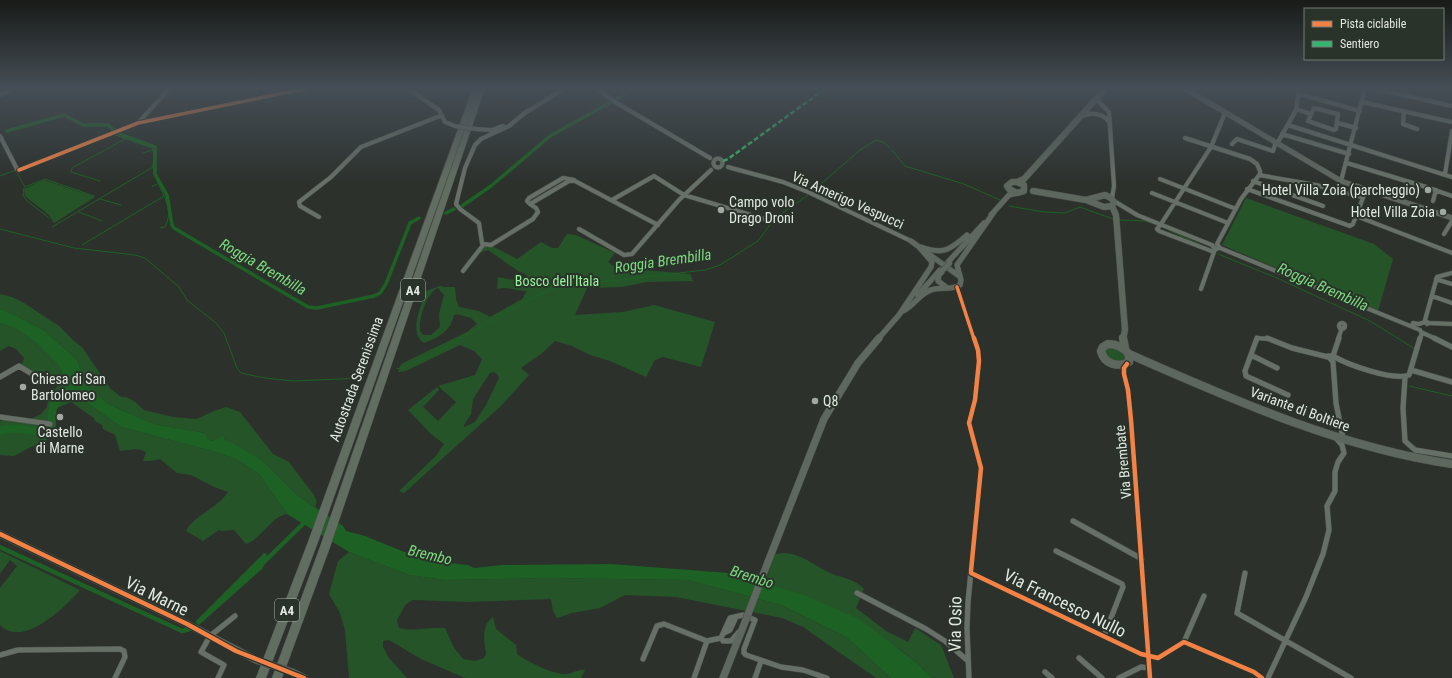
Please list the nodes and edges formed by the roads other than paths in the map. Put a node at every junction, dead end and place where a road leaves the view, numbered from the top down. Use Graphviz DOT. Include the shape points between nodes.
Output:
graph roads {
  1 [pos="141,120"];
  2 [pos="154,120"];
  3 [pos="431,120"];
  4 [pos="444,120"];
  5 [pos="465,120"];
  6 [pos="471,120"];
  7 [pos="513,120"];
  8 [pos="517,120"];
  9 [pos="644,120"];
  10 [pos="1078,120"];
  11 [pos="1107,120"];
  12 [pos="1109,120"];
  13 [pos="1222,120"];
  14 [pos="1237,120"];
  15 [pos="1290,120"];
  16 [pos="1309,120"];
  17 [pos="1338,120"];
  18 [pos="1358,120"];
  19 [pos="1403,120"];
  20 [pos="1441,120"];
  21 [pos="1452,122"];
  22 [pos="138,123"];
  23 [pos="1110,123"];
  24 [pos="1338,123"];
  25 [pos="1288,124"];
  26 [pos="1356,128"];
  27 [pos="1417,129"];
  28 [pos="1452,131"];
  29 [pos="1282,134"];
  30 [pos="0,136"];
  31 [pos="1185,138"];
  32 [pos="1276,142"];
  33 [pos="1232,144"];
  34 [pos="1351,145"];
  35 [pos="1212,146"];
  36 [pos="1451,147"];
  37 [pos="1349,154"];
  38 [pos="1446,162"];
  39 [pos="716,163"];
  40 [pos="1347,163"];
  41 [pos="1452,164"];
  42 [pos="1259,173"];
  43 [pos="1445,174"];
  44 [pos="1452,177"];
  45 [pos="560,179"];
  46 [pos="1160,179"];
  47 [pos="1253,181"];
  48 [pos="1342,181"];
  49 [pos="577,182"];
  50 [pos="566,183"];
  51 [pos="1022,186"];
  52 [pos="1426,187"];
  53 [pos="1184,189"];
  54 [pos="1247,189"];
  55 [pos="1366,190"];
  56 [pos="1113,191"];
  57 [pos="1009,192"];
  58 [pos="1152,193"];
  59 [pos="684,195"];
  60 [pos="1104,195"];
  61 [pos="1452,195"];
  62 [pos="1362,197"];
  63 [pos="612,200"];
  64 [pos="1096,200"];
  65 [pos="1433,201"];
  66 [pos="1113,202"];
  67 [pos="1176,202"];
  68 [pos="530,204"];
  69 [pos="1322,206"];
  70 [pos="1104,207"];
  71 [pos="1236,209"];
  72 [pos="994,212"];
  73 [pos="1116,214"];
  74 [pos="1356,216"];
  75 [pos="319,217"];
  76 [pos="1452,219"];
  77 [pos="771,221"];
  78 [pos="1228,224"];
  79 [pos="658,225"];
  80 [pos="1160,225"];
  81 [pos="579,229"];
  82 [pos="1444,234"];
  83 [pos="911,241"];
  84 [pos="484,244"];
  85 [pos="919,247"];
  86 [pos="1216,248"];
  87 [pos="946,252"];
  88 [pos="1452,253"];
  89 [pos="940,261"];
  90 [pos="463,271"];
  91 [pos="941,271"];
  92 [pos="1452,273"];
  93 [pos="960,277"];
  94 [pos="1436,279"];
  95 [pos="1452,284"];
  96 [pos="950,288"];
  97 [pos="957,288"];
  98 [pos="1201,289"];
  99 [pos="1432,296"];
  100 [pos="1452,303"];
  101 [pos="901,313"];
  102 [pos="1424,325"];
  103 [pos="1452,325"];
  104 [pos="1342,328"];
  105 [pos="1123,339"];
  106 [pos="1115,344"];
  107 [pos="1452,347"];
  108 [pos="1127,351"];
  109 [pos="1251,354"];
  110 [pos="1331,356"];
  111 [pos="1335,360"];
  112 [pos="1107,362"];
  113 [pos="1144,362"];
  114 [pos="1128,363"];
  115 [pos="1277,368"];
  116 [pos="1411,370"];
  117 [pos="1124,374"];
  118 [pos="38,377"];
  119 [pos="0,378"];
  120 [pos="1398,378"];
  121 [pos="1405,378"];
  122 [pos="1452,382"];
  123 [pos="1404,387"];
  124 [pos="1288,394"];
  125 [pos="0,417"];
  126 [pos="50,424"];
  127 [pos="1333,436"];
  128 [pos="1343,438"];
  129 [pos="1452,456"];
  130 [pos="1452,464"];
  131 [pos="1073,521"];
  132 [pos="0,534"];
  133 [pos="1056,551"];
  134 [pos="1142,559"];
  135 [pos="971,572"];
  136 [pos="1245,573"];
  137 [pos="857,593"];
  138 [pos="1204,596"];
  139 [pos="235,616"];
  140 [pos="745,624"];
  141 [pos="210,636"];
  142 [pos="1104,636"];
  143 [pos="723,637"];
  144 [pos="1284,640"];
  145 [pos="707,641"];
  146 [pos="1184,642"];
  147 [pos="734,651"];
  148 [pos="0,655"];
  149 [pos="1148,656"];
  150 [pos="1079,658"];
  151 [pos="643,659"];
  152 [pos="761,661"];
  153 [pos="968,661"];
  154 [pos="1149,668"];
  155 [pos="1045,672"];
  156 [pos="115,678"];
  157 [pos="218,678"];
  158 [pos="261,678"];
  159 [pos="278,678"];
  160 [pos="304,678"];
  161 [pos="694,678"];
  162 [pos="723,678"];
  163 [pos="755,678"];
  164 [pos="827,678"];
  165 [pos="969,678"];
  166 [pos="1052,678"];
  167 [pos="1102,678"];
  168 [pos="1119,678"];
  169 [pos="1150,678"];
  170 [pos="1262,678"];
  171 [pos="1268,678"];
  172 [pos="1349,678"];
  1 -- 22 [label="street"];
  2 -- 22 [label="street"];
  3 -- 75 [label="street" via="359,148 331,177 299,202 300,206"];
  4 -- 7 [label="street, bridge" via="450,125 492,130"];
  5 -- 158 [label="highway, Autostrada Serenissima / A4" via="313,542"];
  6 -- 159 [label="highway, Autostrada Serenissima / A4"];
  8 -- 84 [label="street" via="479,141 472,149 456,200 457,207 480,223"];
  9 -- 39 [label="street, Via Amerigo Vespucci"];
  10 -- 51 [label="main road"];
  11 -- 23 [label="street"];
  12 -- 23 [label="street"];
  13 -- 35 [label="street"];
  14 -- 32 [label="main road"];
  15 -- 25 [label="street"];
  16 -- 24 [label="street" via="1311,123 1334,130"];
  17 -- 24 [label="street"];
  18 -- 26 [label="street"];
  19 -- 27 [label="street" via="1403,124"];
  20 -- 21 [label="street"];
  22 -- 30 [label="street" via="18,170"];
  23 -- 56 [label="street"];
  24 -- 26 [label="street"];
  25 -- 29 [label="street"];
  25 -- 34 [label="street"];
  26 -- 34 [label="street"];
  28 -- 36 [label="street"];
  29 -- 32 [label="street"];
  29 -- 37 [label="street"];
  31 -- 35 [label="street"];
  32 -- 33 [label="street" via="1272,151 1237,138"];
  32 -- 48 [label="main road"];
  34 -- 37 [label="street"];
  34 -- 43 [label="street"];
  35 -- 42 [label="street" via="1252,160 1258,166"];
  35 -- 53 [label="street"];
  36 -- 38 [label="street"];
  37 -- 40 [label="street"];
  38 -- 41 [label="street"];
  38 -- 43 [label="street"];
  39 -- 59 [label="street"];
  39 -- 83 [label="street, Via Amerigo Vespucci" via="783,182"];
  40 -- 48 [label="street"];
  40 -- 52 [label="street"];
  42 -- 47 [label="street"];
  42 -- 62 [label="street"];
  43 -- 44 [label="street"];
  45 -- 49 [label="street" via="567,177"];
  45 -- 50 [label="street"];
  45 -- 68 [label="street" via="529,198 527,201"];
  46 -- 53 [label="street"];
  47 -- 54 [label="street"];
  47 -- 69 [label="street"];
  48 -- 55 [label="main road"];
  49 -- 50 [label="street"];
  49 -- 63 [label="street"];
  50 -- 68 [label="street"];
  51 -- 57 [label="main road"];
  51 -- 57 [label="main road" via="1009,183"];
  51 -- 64 [label="main road" via="1062,198"];
  53 -- 67 [label="street"];
  53 -- 71 [label="street"];
  54 -- 71 [label="street"];
  54 -- 74 [label="street" via="1350,226"];
  55 -- 62 [label="street"];
  55 -- 76 [label="main road"];
  56 -- 60 [label="street"];
  56 -- 66 [label="street"];
  57 -- 72 [label="main road"];
  58 -- 67 [label="street"];
  59 -- 63 [label="street" via="652,176"];
  59 -- 77 [label="street"];
  59 -- 79 [label="street"];
  60 -- 64 [label="main road" via="1099,195"];
  60 -- 66 [label="main road"];
  61 -- 65 [label="street" via="1434,189"];
  62 -- 74 [label="street"];
  63 -- 79 [label="street"];
  64 -- 70 [label="main road"];
  66 -- 70 [label="main road"];
  66 -- 73 [label="main road"];
  66 -- 80 [label="street"];
  67 -- 78 [label="street"];
  67 -- 80 [label="street"];
  68 -- 84 [label="street" via="538,212 533,219 491,245"];
  70 -- 73 [label="main road"];
  71 -- 78 [label="street"];
  72 -- 87 [label="main road"];
  72 -- 91 [label="main road, bridge"];
  72 -- 93 [label="main road" via="959,262 957,268"];
  73 -- 105 [label="main road" via="1125,330"];
  74 -- 88 [label="street"];
  76 -- 82 [label="street"];
  78 -- 86 [label="street"];
  79 -- 81 [label="street" via="632,254 624,255"];
  80 -- 86 [label="street"];
  80 -- 86 [label="street" via="1159,231"];
  83 -- 85 [label="main road"];
  84 -- 90 [label="street"];
  85 -- 87 [label="main road"];
  85 -- 89 [label="main road"];
  85 -- 101 [label="main road" via="932,262 932,267 903,306"];
  86 -- 98 [label="street"];
  86 -- 102 [label="street" via="1398,322 1412,326"];
  87 -- 89 [label="main road" via="940,256"];
  89 -- 93 [label="main road"];
  91 -- 96 [label="main road" via="938,281"];
  91 -- 101 [label="main road"];
  92 -- 94 [label="street" via="1439,275"];
  93 -- 97 [label="main road" via="961,283"];
  94 -- 95 [label="street"];
  94 -- 99 [label="street"];
  96 -- 97 [label="main road"];
  96 -- 101 [label="main road" via="928,291"];
  97 -- 135 [label="street, Via Osio" via="978,350 979,362 975,400 969,423 981,468"];
  99 -- 100 [label="street"];
  99 -- 102 [label="street"];
  101 -- 140 [label="main road, bridge" via="858,363 824,419"];
  102 -- 103 [label="street"];
  102 -- 107 [label="street"];
  102 -- 116 [label="street"];
  104 -- 110 [label="street"];
  105 -- 106 [label="main road"];
  105 -- 108 [label="main road"];
  106 -- 108 [label="main road"];
  106 -- 112 [label="main road" via="1108,344 1101,349"];
  108 -- 113 [label="main road, Variante di Boltiere"];
  108 -- 114 [label="main road"];
  109 -- 110 [label="street" via="1258,338 1261,337 1292,348"];
  109 -- 115 [label="street"];
  109 -- 124 [label="street" via="1245,371 1246,376"];
  110 -- 111 [label="street"];
  111 -- 120 [label="street"];
  111 -- 128 [label="street" via="1336,403"];
  112 -- 114 [label="main road" via="1118,366"];
  112 -- 117 [label="street"];
  113 -- 114 [label="main road, Variante di Boltiere"];
  113 -- 127 [label="main road, Variante di Boltiere" via="1263,411"];
  114 -- 117 [label="street, Via Brembate" via="1124,368"];
  116 -- 121 [label="street" via="1410,375"];
  116 -- 122 [label="street"];
  117 -- 134 [label="street, Via Brembate" via="1131,420"];
  118 -- 119 [label="street" via="19,366"];
  120 -- 121 [label="street"];
  120 -- 123 [label="street"];
  121 -- 123 [label="street"];
  123 -- 129 [label="street" via="1403,408 1407,444 1418,451"];
  125 -- 126 [label="street"];
  127 -- 128 [label="main road, Variante di Boltiere"];
  127 -- 144 [label="street" via="1342,444 1344,453 1335,472 1335,491 1327,506 1329,530 1308,590"];
  128 -- 130 [label="main road, Variante di Boltiere" via="1402,456"];
  131 -- 134 [label="street"];
  132 -- 141 [label="main road, Via Marne"];
  133 -- 142 [label="street" via="1122,584"];
  134 -- 149 [label="street, Via Brembate"];
  135 -- 142 [label="street, Via Francesco Nullo"];
  135 -- 153 [label="street, Via Osio"];
  136 -- 144 [label="street" via="1237,611"];
  137 -- 153 [label="street" via="926,629"];
  138 -- 146 [label="street"];
  139 -- 141 [label="street"];
  140 -- 143 [label="street" via="732,641 728,642"];
  140 -- 147 [label="main road"];
  141 -- 157 [label="street" via="201,652 224,665"];
  141 -- 160 [label="main road, Via Marne, bridge" via="256,660"];
  142 -- 149 [label="street, Via Francesco Nullo"];
  143 -- 145 [label="street"];
  143 -- 147 [label="street"];
  143 -- 152 [label="street" via="730,630 736,617 743,615 753,618 754,623 744,652"];
  144 -- 171 [label="street"];
  144 -- 172 [label="street"];
  145 -- 151 [label="street" via="664,624 657,626"];
  145 -- 161 [label="street"];
  146 -- 149 [label="street" via="1158,658"];
  146 -- 170 [label="street" via="1205,649"];
  147 -- 162 [label="main road"];
  148 -- 156 [label="street" via="18,650 120,649 124,651 125,657"];
  149 -- 154 [label="street, Via Brembate"];
  150 -- 167 [label="street"];
  152 -- 163 [label="street"];
  152 -- 164 [label="street"];
  153 -- 165 [label="street, Via Osio"];
  154 -- 168 [label="street" via="1142,667"];
  154 -- 169 [label="street, Via Brembate"];
  155 -- 166 [label="street"];
}
